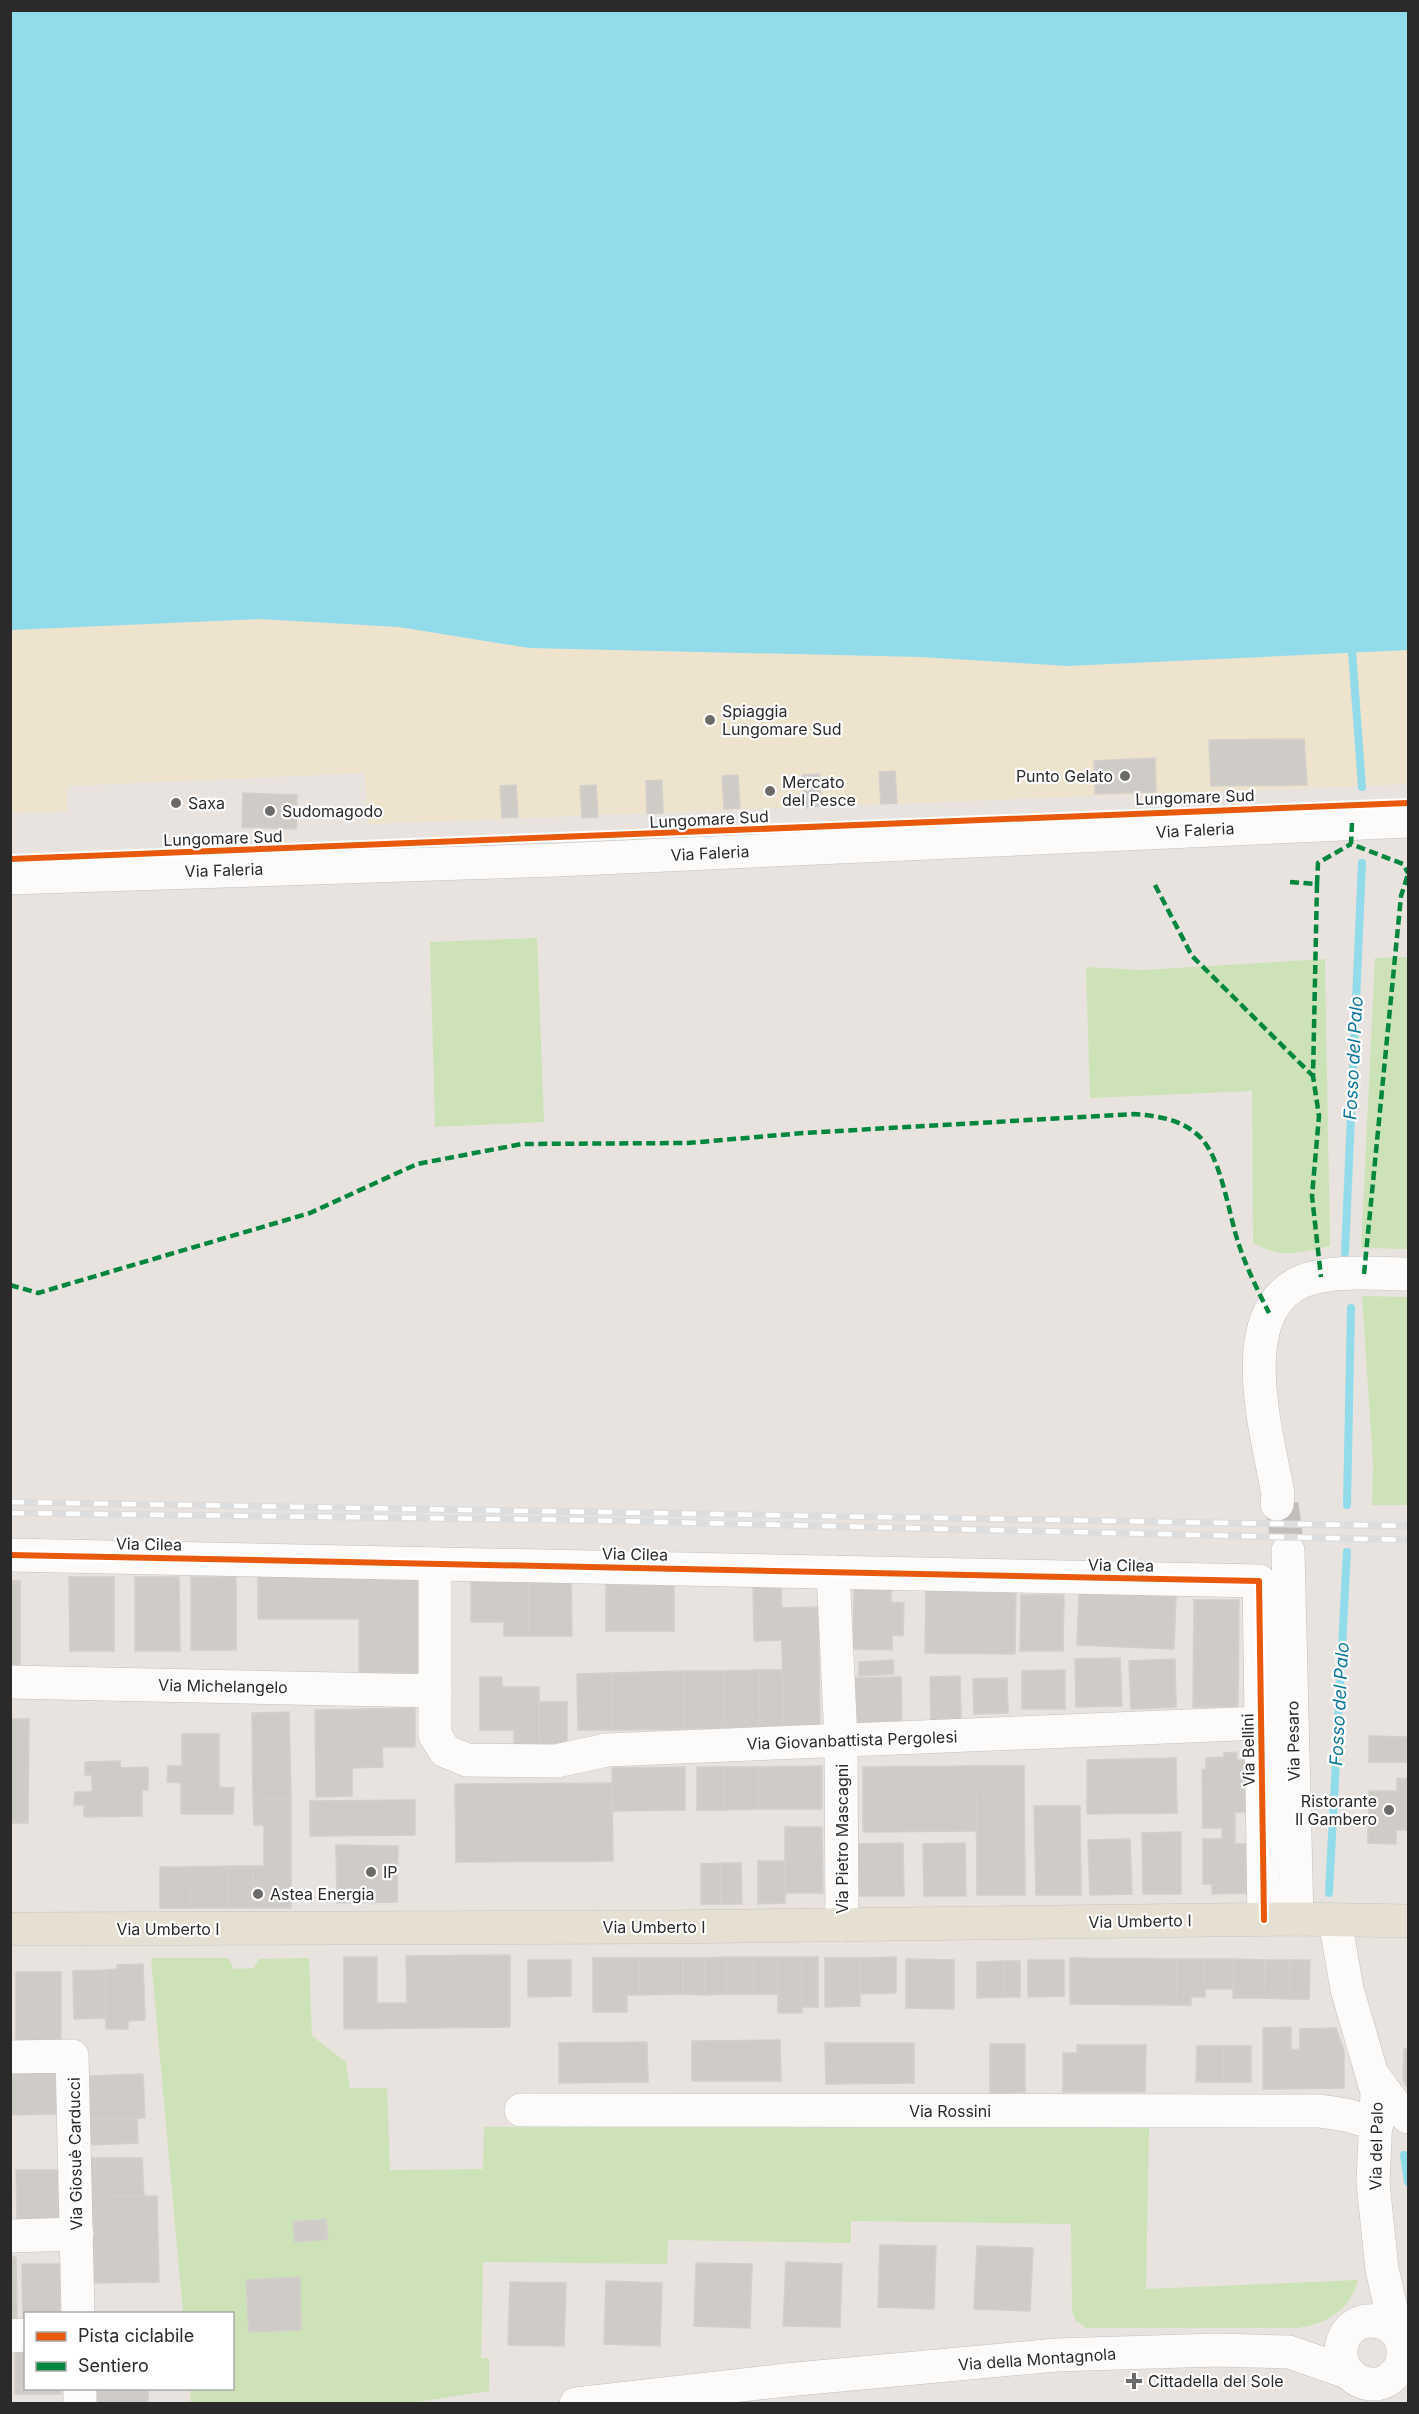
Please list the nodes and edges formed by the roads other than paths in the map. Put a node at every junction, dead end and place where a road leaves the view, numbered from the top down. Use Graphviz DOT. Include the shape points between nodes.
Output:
graph roads {
  1 [pos="1408,821"];
  2 [pos="10,878"];
  3 [pos="1408,1274"];
  4 [pos="1279,1501"];
  5 [pos="10,1555"];
  6 [pos="1286,1555"];
  7 [pos="435,1564"];
  8 [pos="833,1572"];
  9 [pos="1259,1581"];
  10 [pos="10,1682"];
  11 [pos="435,1691"];
  12 [pos="1261,1723"];
  13 [pos="841,1740"];
  14 [pos="1297,1919"];
  15 [pos="1264,1920"];
  16 [pos="1335,1920"];
  17 [pos="1408,1921"];
  18 [pos="842,1925"];
  19 [pos="10,1929"];
  20 [pos="10,2057"];
  21 [pos="1375,2078"];
  22 [pos="521,2110"];
  23 [pos="1408,2117"];
  24 [pos="1377,2124"];
  25 [pos="76,2234"];
  26 [pos="10,2235"];
  27 [pos="1382,2269"];
  28 [pos="78,2312"];
  29 [pos="1353,2328"];
  30 [pos="1290,2352"];
  31 [pos="1391,2366"];
  32 [pos="786,2392"];
  33 [pos="576,2403"];
  1 -- 2 [label="street, Via Faleria" via="568,860"];
  3 -- 4 [label="street" via="1332,1276 1302,1281 1286,1292 1269,1313 1258,1359"];
  5 -- 7 [label="street, Via Cilea"];
  6 -- 14 [label="street, Via Pesaro"];
  7 -- 8 [label="street, Via Cilea"];
  7 -- 11 [label="street"];
  8 -- 9 [label="street, Via Cilea"];
  8 -- 13 [label="street, Via Pietro Mascagni"];
  9 -- 12 [label="street, Via Bellini"];
  10 -- 11 [label="street, Via Michelangelo"];
  11 -- 13 [label="street, Via Giovanbattista Pergolesi" via="435,1735 445,1751 467,1760 556,1761 607,1750"];
  12 -- 13 [label="street, Via Giovanbattista Pergolesi"];
  12 -- 15 [label="street, Via Bellini"];
  13 -- 18 [label="street, Via Pietro Mascagni"];
  14 -- 15 [label="main road, Via Umberto I"];
  14 -- 16 [label="main road, Via Umberto I"];
  15 -- 18 [label="main road, Via Umberto I"];
  16 -- 17 [label="main road, Via Umberto I"];
  16 -- 21 [label="street, Via del Palo" via="1347,1989"];
  18 -- 19 [label="main road, Via Umberto I"];
  20 -- 25 [label="street, Via Giosuè Carducci" via="72,2056"];
  21 -- 23 [label="street"];
  21 -- 24 [label="street, Via del Palo"];
  22 -- 24 [label="street, Via Rossini" via="1320,2111"];
  24 -- 27 [label="street, Via del Palo" via="1373,2183"];
  25 -- 26 [label="street"];
  25 -- 28 [label="street, Via Giosuè Carducci"];
  27 -- 29 [label="street, Via del Palo" via="1374,2302"];
  27 -- 31 [label="street, Via del Palo"];
  29 -- 30 [label="street, Via della Montagnola"];
  29 -- 31 [label="street" via="1378,2321"];
  29 -- 31 [label="street, Via del Palo" via="1341,2351"];
  30 -- 31 [label="street, Via della Montagnola"];
  30 -- 32 [label="street, Via della Montagnola" via="1056,2355"];
  32 -- 33 [label="street, Via della Montagnola"];
}
